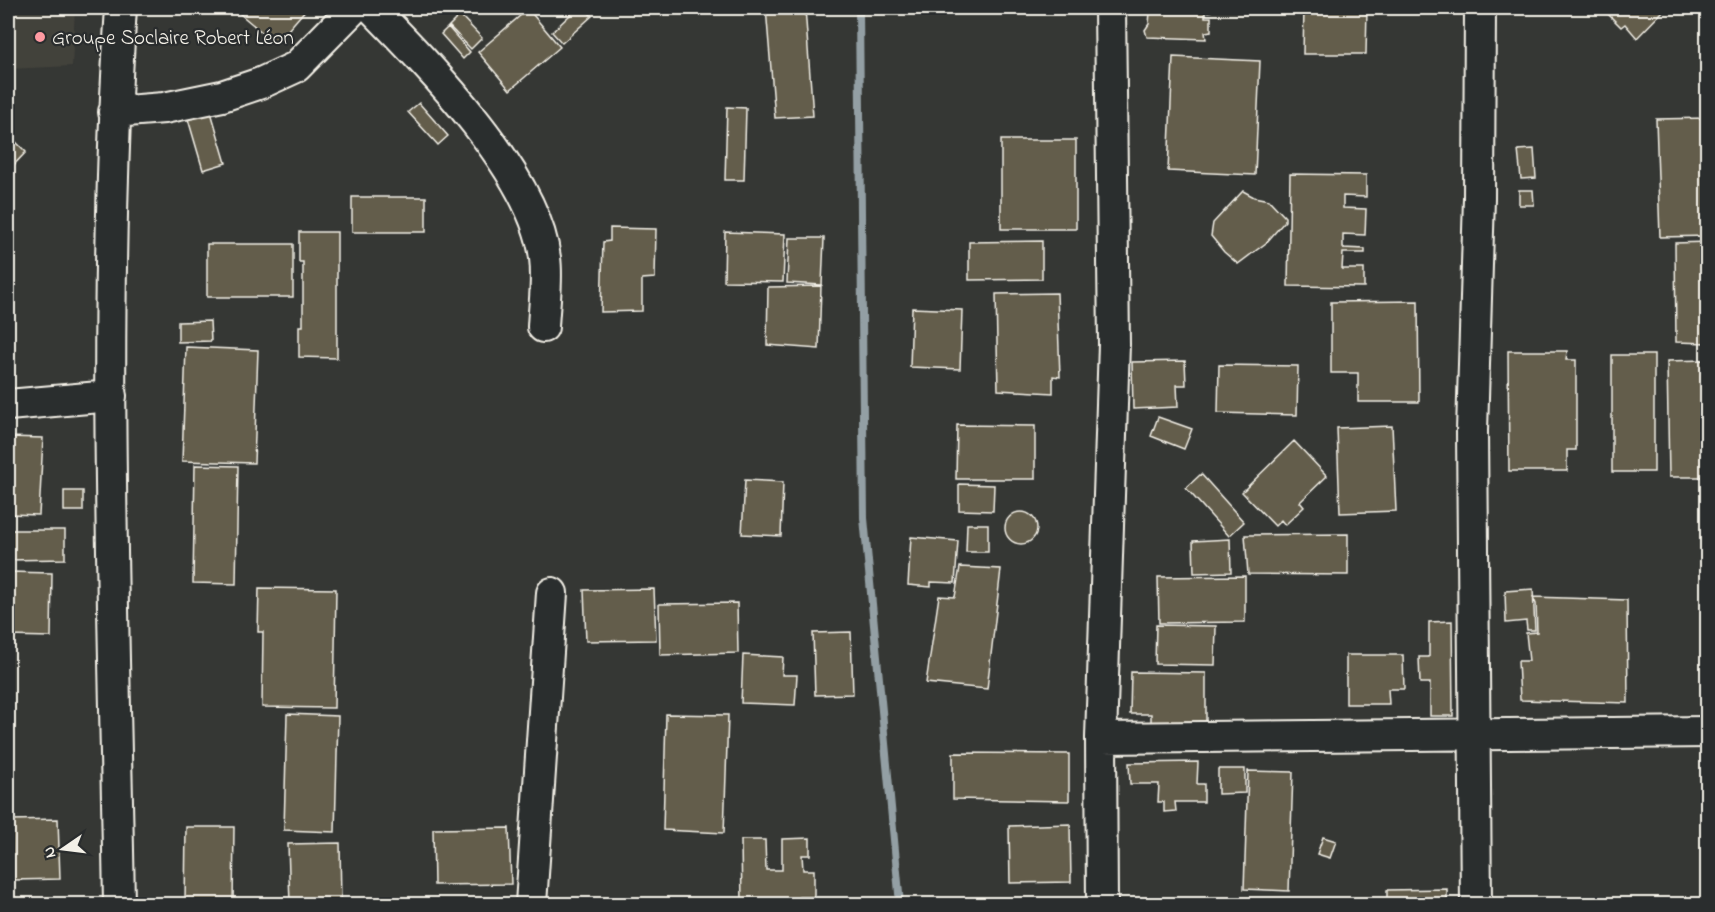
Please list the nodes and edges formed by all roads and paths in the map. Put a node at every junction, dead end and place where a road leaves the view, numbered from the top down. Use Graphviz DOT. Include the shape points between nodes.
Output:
graph roads {
  1 [pos="122,8"];
  2 [pos="354,8"];
  3 [pos="372,8"];
  4 [pos="1110,8"];
  5 [pos="1480,8"];
  6 [pos="114,112"];
  7 [pos="543,327"];
  8 [pos="111,396"];
  9 [pos="8,405"];
  10 [pos="552,593"];
  11 [pos="1707,732"];
  12 [pos="1476,734"];
  13 [pos="1101,738"];
  14 [pos="119,904"];
  15 [pos="531,904"];
  16 [pos="1102,904"];
  17 [pos="1476,904"];
  1 -- 6 [label="street"];
  2 -- 6 [label="street" via="296,67 261,83 164,108"];
  3 -- 7 [label="street" via="427,65 491,143 517,183 537,226 545,259"];
  4 -- 13 [label="street" via="1114,344"];
  5 -- 12 [label="street" via="1472,432"];
  6 -- 8 [label="street"];
  8 -- 9 [label="street"];
  8 -- 14 [label="street"];
  10 -- 15 [label="street"];
  11 -- 12 [label="street"];
  12 -- 13 [label="street"];
  12 -- 17 [label="street"];
  13 -- 16 [label="street"];
}
